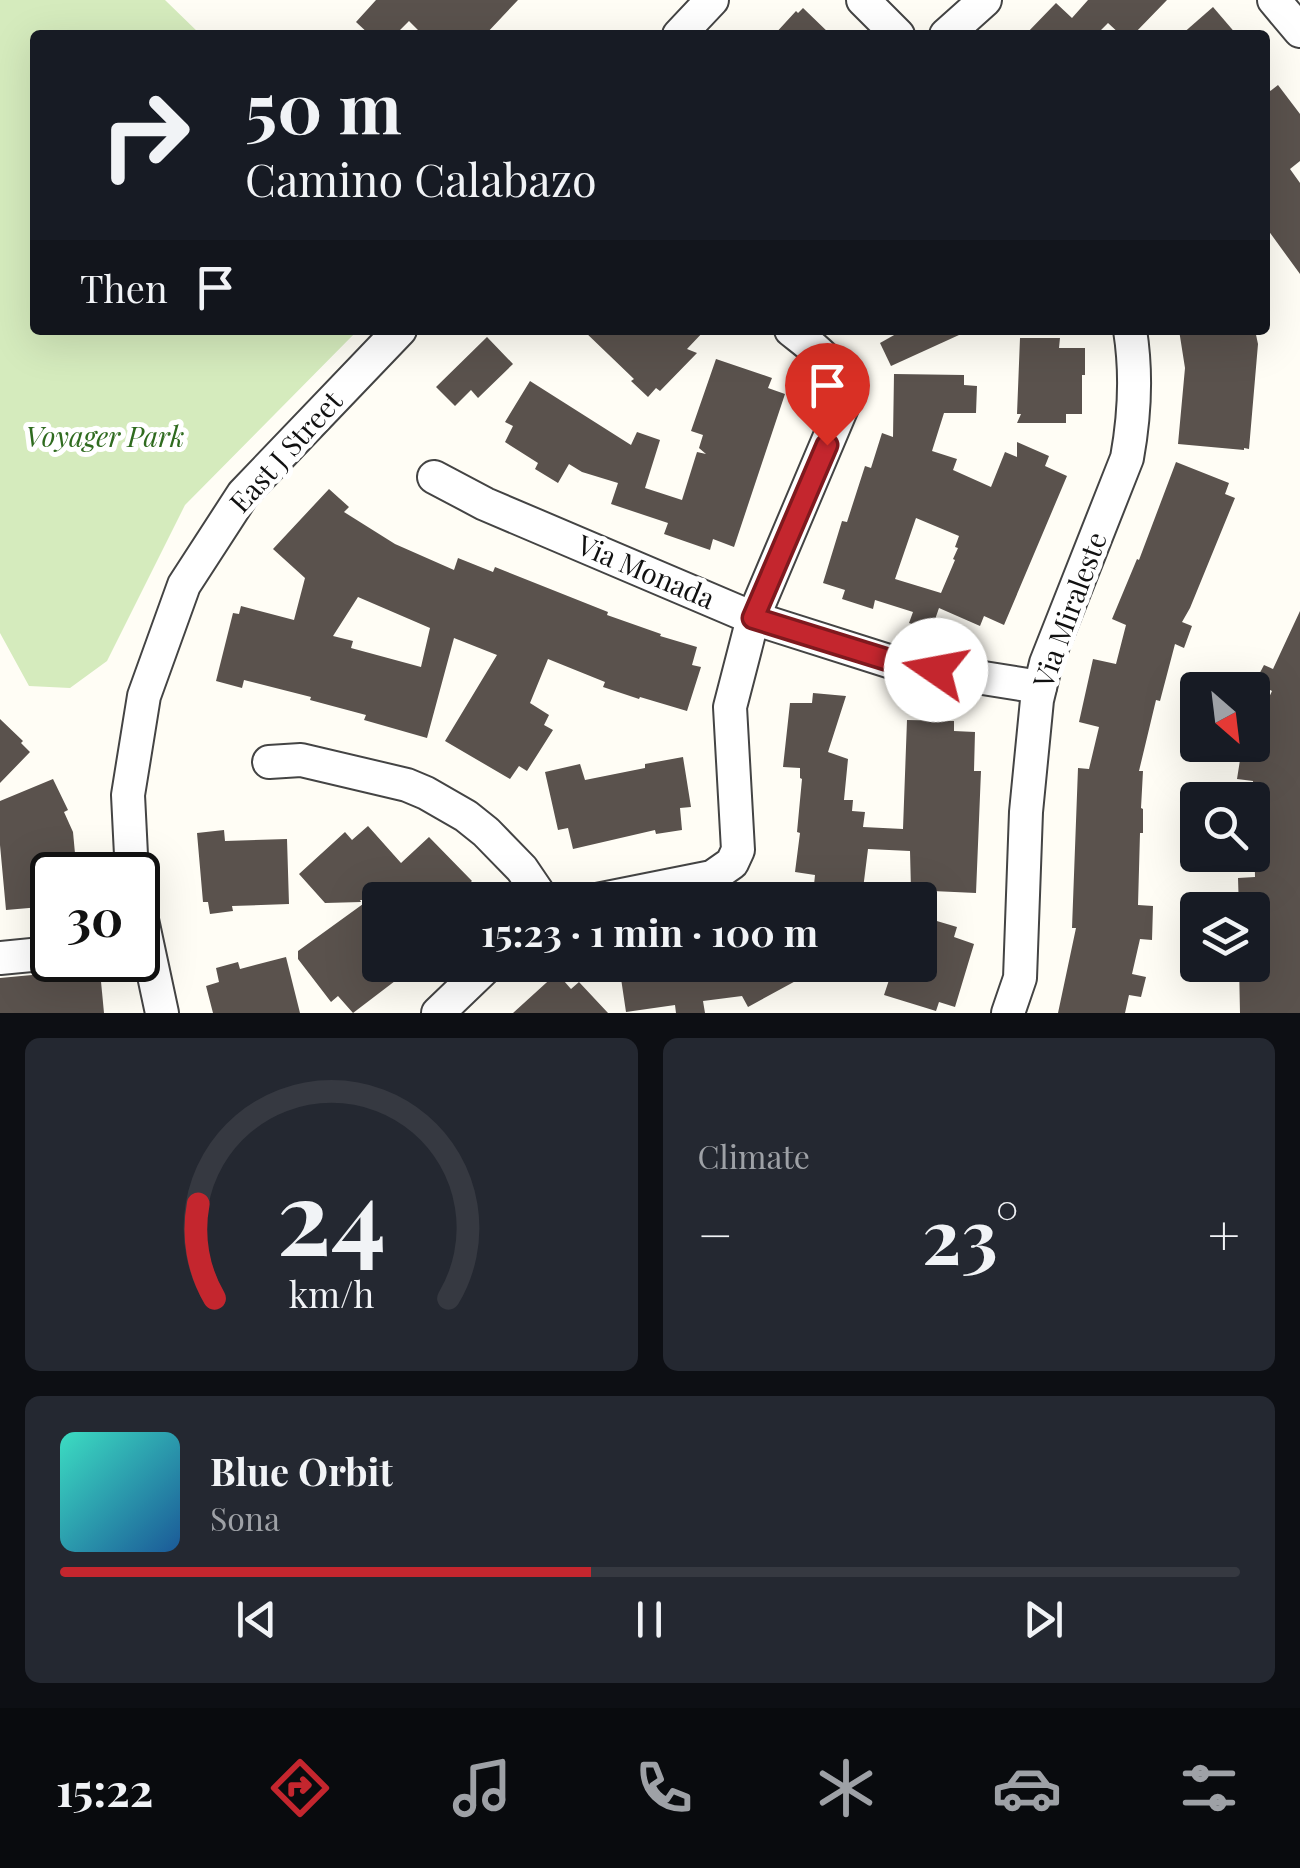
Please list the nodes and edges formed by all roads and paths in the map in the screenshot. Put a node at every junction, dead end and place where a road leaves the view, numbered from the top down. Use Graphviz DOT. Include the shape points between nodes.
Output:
graph roads {
  1 [pos="712,0"];
  2 [pos="863,0"];
  3 [pos="985,0"];
  4 [pos="1274,0"];
  5 [pos="683,30"];
  6 [pos="893,30"];
  7 [pos="952,30"];
  8 [pos="1300,31"];
  9 [pos="395,335"];
  10 [pos="796,335"];
  11 [pos="1131,335"];
  12 [pos="434,476"];
  13 [pos="753,618"];
  14 [pos="1040,687"];
  15 [pos="269,762"];
  16 [pos="131,852"];
  17 [pos="531,882"];
  18 [pos="687,882"];
  19 [pos="30,956"];
  20 [pos="0,958"];
  21 [pos="155,982"];
  22 [pos="470,982"];
  23 [pos="162,1013"];
  24 [pos="438,1013"];
  25 [pos="1008,1013"];
  1 -- 5 [label="street"];
  2 -- 6 [label="street"];
  3 -- 7 [label="street"];
  4 -- 8 [label="street"];
  9 -- 16 [label="street, East J Street" via="243,494 184,585 144,696 128,795"];
  10 -- 13 [label="street" via="835,370 844,403"];
  11 -- 14 [label="street, Via Miraleste" via="1135,390 1127,458"];
  12 -- 13 [label="street, Via Monada"];
  13 -- 14 [label="street, Via Monada" via="901,664"];
  13 -- 18 [label="street" via="730,707 738,850 712,877"];
  14 -- 25 [label="street, Via Miraleste" via="1026,812 1020,978"];
  15 -- 17 [label="street" via="301,760 426,793 486,832"];
  19 -- 20 [label="street"];
  21 -- 23 [label="street"];
  22 -- 24 [label="street"];
}
